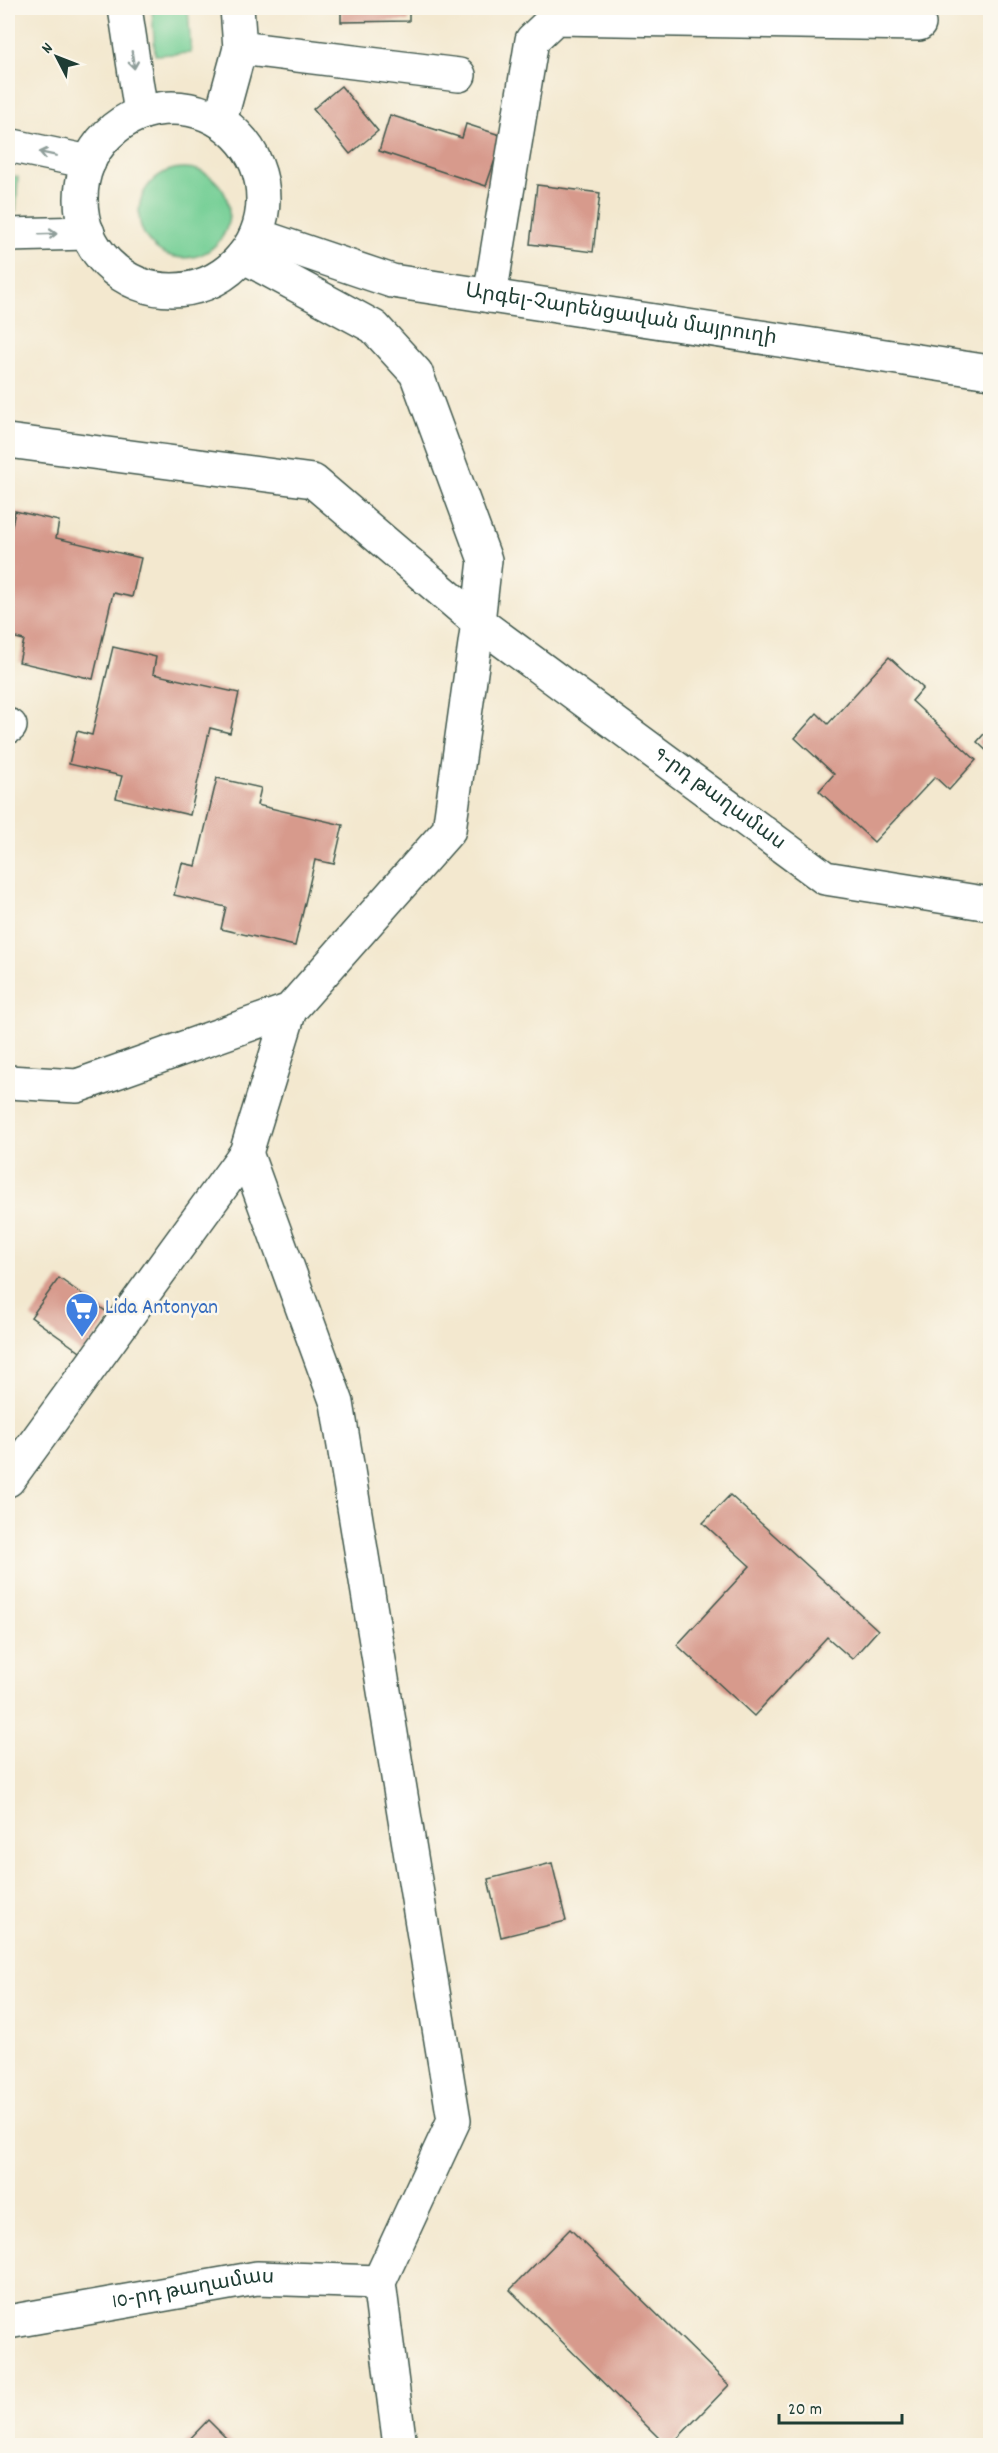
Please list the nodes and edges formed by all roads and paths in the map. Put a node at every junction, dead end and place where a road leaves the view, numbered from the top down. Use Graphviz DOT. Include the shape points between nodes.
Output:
graph roads {
  1 [pos="126,8"];
  2 [pos="237,8"];
  3 [pos="919,24"];
  4 [pos="240,48"];
  5 [pos="459,75"];
  6 [pos="141,113"];
  7 [pos="220,121"];
  8 [pos="8,145"];
  9 [pos="89,162"];
  10 [pos="88,233"];
  11 [pos="8,236"];
  12 [pos="250,245"];
  13 [pos="490,296"];
  14 [pos="990,372"];
  15 [pos="8,441"];
  16 [pos="478,622"];
  17 [pos="990,904"];
  18 [pos="290,1010"];
  19 [pos="8,1082"];
  20 [pos="246,1153"];
  21 [pos="8,1480"];
  22 [pos="380,2282"];
  23 [pos="8,2322"];
  24 [pos="400,2445"];
  1 -- 6 [label="street, one-way"];
  2 -- 4 [label="street"];
  3 -- 13 [label="street" via="555,18 532,40"];
  4 -- 5 [label="street"];
  4 -- 7 [label="street"];
  6 -- 7 [label="street" via="182,108"];
  6 -- 9 [label="street" via="119,124"];
  7 -- 12 [label="street" via="240,138 255,159 262,184 263,210"];
  9 -- 8 [label="street, one-way"];
  9 -- 10 [label="street" via="81,198"];
  11 -- 10 [label="street, one-way"];
  10 -- 12 [label="street" via="99,254 116,271 159,290 183,290 206,284 227,272"];
  12 -- 13 [label="street, Արգել-Չարենցավան մայրուղի" via="392,281"];
  12 -- 16 [label="street" via="374,327 416,373 485,560"];
  13 -- 14 [label="street, Արգել-Չարենցավան մայրուղի"];
  15 -- 16 [label="street, 9-րդ թաղամաս" via="313,481"];
  16 -- 17 [label="street, 9-րդ թաղամաս" via="825,878"];
  16 -- 18 [label="street" via="449,830"];
  18 -- 19 [label="street" via="77,1086"];
  18 -- 20 [label="street"];
  20 -- 21 [label="street"];
  20 -- 22 [label="street" via="337,1402 454,2120"];
  22 -- 23 [label="street, 10-րդ թաղամաս" via="257,2278"];
  22 -- 24 [label="street"];
}
